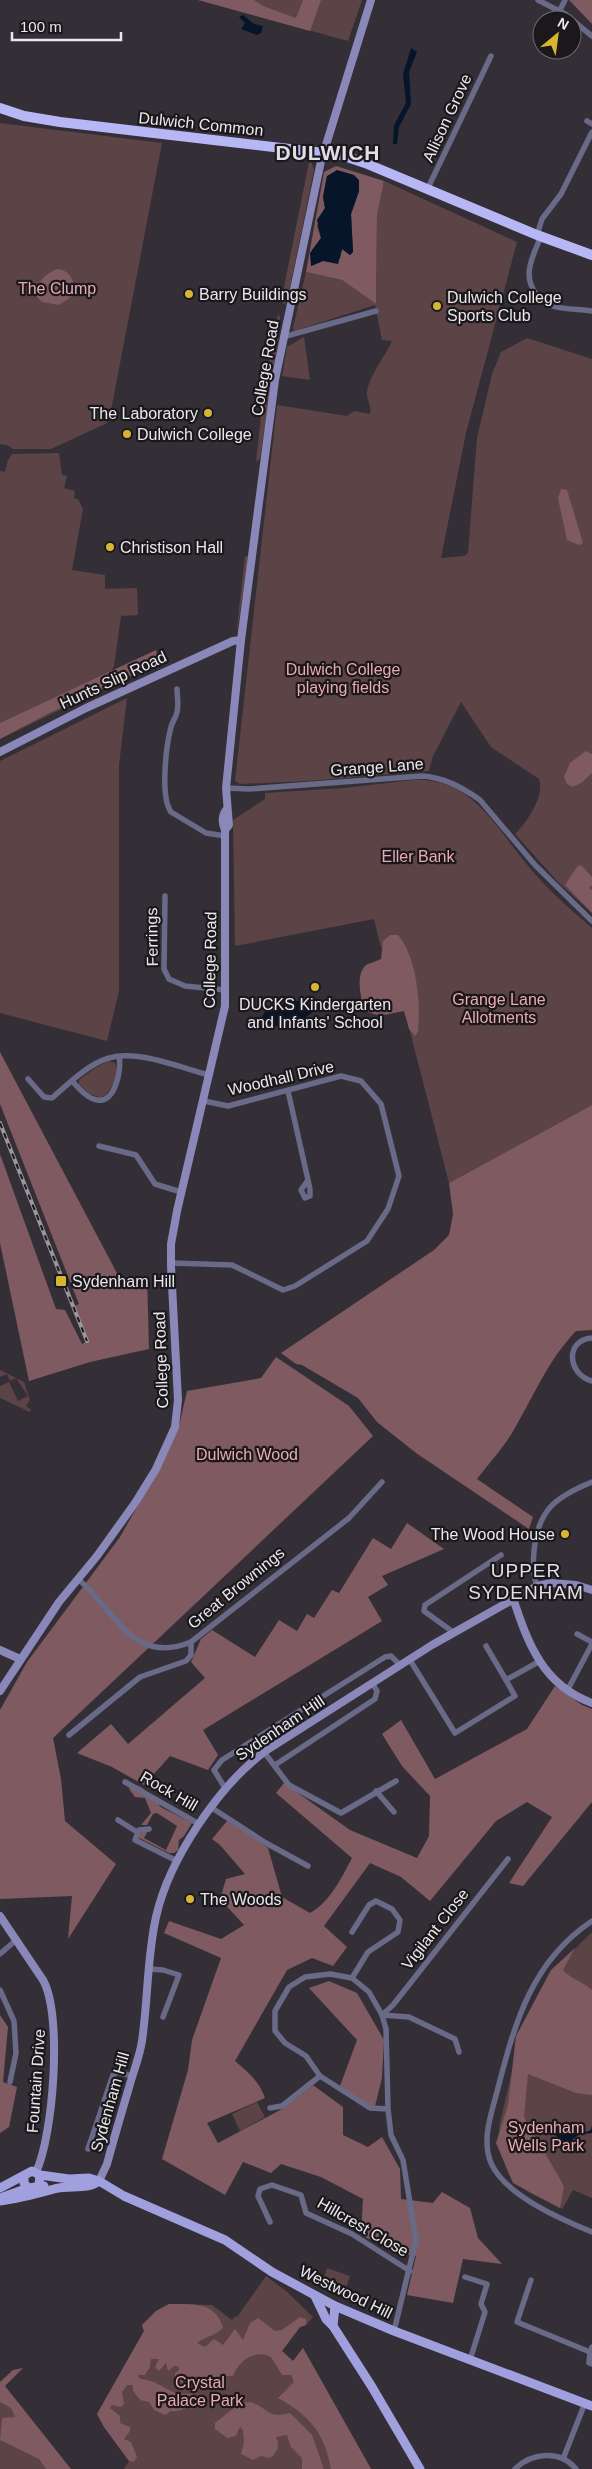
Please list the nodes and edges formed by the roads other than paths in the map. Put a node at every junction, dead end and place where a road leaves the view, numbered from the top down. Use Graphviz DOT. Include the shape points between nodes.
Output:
graph roads {
  1 [pos="371,0"];
  2 [pos="538,0"];
  3 [pos="565,0"];
  4 [pos="560,10"];
  5 [pos="582,28"];
  6 [pos="592,36"];
  7 [pos="492,56"];
  8 [pos="0,108"];
  9 [pos="592,132"];
  10 [pos="323,153"];
  11 [pos="427,190"];
  12 [pos="539,236"];
  13 [pos="592,255"];
  14 [pos="376,311"];
  15 [pos="592,311"];
  16 [pos="283,338"];
  17 [pos="241,640"];
  18 [pos="177,689"];
  19 [pos="0,752"];
  20 [pos="226,788"];
  21 [pos="225,833"];
  22 [pos="165,896"];
  23 [pos="592,921"];
  24 [pos="225,990"];
  25 [pos="119,1057"];
  26 [pos="209,1075"];
  27 [pos="28,1079"];
  28 [pos="72,1081"];
  29 [pos="288,1091"];
  30 [pos="204,1101"];
  31 [pos="99,1146"];
  32 [pos="308,1180"];
  33 [pos="181,1192"];
  34 [pos="171,1263"];
  35 [pos="592,1338"];
  36 [pos="592,1382"];
  37 [pos="382,1482"];
  38 [pos="592,1482"];
  39 [pos="501,1555"];
  40 [pos="78,1579"];
  41 [pos="537,1586"];
  42 [pos="592,1590"];
  43 [pos="513,1598"];
  44 [pos="453,1632"];
  45 [pos="577,1634"];
  46 [pos="191,1642"];
  47 [pos="592,1643"];
  48 [pos="486,1646"];
  49 [pos="0,1650"];
  50 [pos="20,1659"];
  51 [pos="410,1660"];
  52 [pos="540,1661"];
  53 [pos="401,1666"];
  54 [pos="506,1680"];
  55 [pos="372,1684"];
  56 [pos="0,1691"];
  57 [pos="567,1691"];
  58 [pos="592,1703"];
  59 [pos="68,1735"];
  60 [pos="264,1752"];
  61 [pos="274,1764"];
  62 [pos="396,1781"];
  63 [pos="125,1782"];
  64 [pos="225,1788"];
  65 [pos="376,1791"];
  66 [pos="212,1808"];
  67 [pos="394,1812"];
  68 [pos="118,1820"];
  69 [pos="199,1824"];
  70 [pos="149,1828"];
  71 [pos="137,1832"];
  72 [pos="508,1859"];
  73 [pos="177,1861"];
  74 [pos="308,1866"];
  75 [pos="0,1916"];
  76 [pos="592,1921"];
  77 [pos="352,1932"];
  78 [pos="15,1941"];
  79 [pos="0,1954"];
  80 [pos="149,1969"];
  81 [pos="352,1978"];
  82 [pos="0,1990"];
  83 [pos="382,2015"];
  84 [pos="163,2017"];
  85 [pos="459,2052"];
  86 [pos="132,2076"];
  87 [pos="320,2076"];
  88 [pos="10,2082"];
  89 [pos="270,2108"];
  90 [pos="388,2109"];
  91 [pos="88,2149"];
  92 [pos="38,2174"];
  93 [pos="24,2177"];
  94 [pos="99,2181"];
  95 [pos="39,2186"];
  96 [pos="0,2188"];
  97 [pos="55,2188"];
  98 [pos="30,2192"];
  99 [pos="0,2200"];
  100 [pos="270,2222"];
  101 [pos="592,2232"];
  102 [pos="410,2271"];
  103 [pos="465,2277"];
  104 [pos="530,2280"];
  105 [pos="302,2289"];
  106 [pos="314,2296"];
  107 [pos="335,2306"];
  108 [pos="326,2319"];
  109 [pos="333,2326"];
  110 [pos="394,2331"];
  111 [pos="591,2349"];
  112 [pos="470,2360"];
  113 [pos="592,2364"];
  114 [pos="588,2405"];
  115 [pos="563,2458"];
  116 [pos="420,2469"];
  117 [pos="515,2469"];
  118 [pos="576,2469"];
  1 -- 10 [label="street, College Road"];
  2 -- 4 [label="street"];
  3 -- 4 [label="street"];
  5 -- 6 [label="street"];
  7 -- 11 [label="street, Allison Grove"];
  8 -- 10 [label="highway, Dulwich Common" via="60,122"];
  9 -- 12 [label="street" via="561,194 542,219"];
  10 -- 11 [label="highway, Dulwich Common" via="365,163"];
  10 -- 16 [label="street, College Road"];
  11 -- 12 [label="highway, Dulwich Common"];
  12 -- 13 [label="highway, Dulwich Common"];
  12 -- 15 [label="street" via="529,272 534,291 542,301 552,306"];
  14 -- 16 [label="street"];
  16 -- 17 [label="street, College Road" via="270,410"];
  17 -- 19 [label="street, Hunts Slip Road" via="157,675"];
  17 -- 20 [label="street, College Road"];
  18 -- 21 [label="street" via="178,711 171,725 164,799 170,812 206,833"];
  20 -- 21 [label="street, College Road" via="222,824"];
  20 -- 23 [label="street, Grange Lane" via="422,776 444,781 480,800 535,865"];
  21 -- 24 [label="street, College Road"];
  22 -- 24 [label="street, Ferrings" via="164,969 169,979 185,986"];
  24 -- 26 [label="street, College Road" via="224,1010"];
  25 -- 26 [label="street" via="130,1054"];
  25 -- 28 [label="street" via="109,1057"];
  25 -- 28 [label="street" via="121,1065 117,1080 104,1100 95,1100"];
  26 -- 30 [label="street, College Road"];
  27 -- 28 [label="street" via="44,1098 49,1098"];
  29 -- 30 [label="street, Woodhall Drive" via="228,1106"];
  29 -- 32 [label="street"];
  29 -- 34 [label="street, Woodhall Drive" via="341,1076 360,1081 375,1095 384,1113 400,1176 398,1187 379,1224 367,1241 352,1252 283,1290 232,1265"];
  30 -- 33 [label="street, College Road"];
  31 -- 33 [label="street" via="136,1155 155,1184"];
  33 -- 34 [label="street, College Road" via="173,1227"];
  34 -- 40 [label="street, College Road" via="178,1400 174,1428 148,1483"];
  35 -- 36 [label="street" via="581,1341 572,1355 572,1362 582,1376"];
  37 -- 46 [label="street, Great Brownings" via="349,1518"];
  38 -- 41 [label="street" via="561,1497 545,1512 536,1536"];
  39 -- 44 [label="street" via="425,1605 424,1611"];
  40 -- 46 [label="street, Great Brownings" via="134,1639 161,1648"];
  40 -- 50 [label="street, College Road"];
  41 -- 42 [label="street, Sydenham Hill" via="568,1584"];
  41 -- 43 [label="street, Sydenham Hill"];
  43 -- 44 [label="street, Sydenham Hill"];
  43 -- 52 [label="street"];
  44 -- 51 [label="street, Sydenham Hill"];
  45 -- 47 [label="street"];
  46 -- 59 [label="street" via="191,1655 186,1661 140,1677"];
  47 -- 57 [label="street"];
  48 -- 54 [label="street"];
  49 -- 50 [label="street"];
  50 -- 56 [label="street, College Road"];
  51 -- 53 [label="street, Sydenham Hill"];
  51 -- 54 [label="street" via="454,1733 515,1696"];
  52 -- 54 [label="street"];
  52 -- 57 [label="street" via="555,1682"];
  53 -- 55 [label="street, Sydenham Hill"];
  53 -- 64 [label="street" via="391,1656 385,1657 222,1760 214,1770"];
  55 -- 60 [label="street, Sydenham Hill"];
  55 -- 61 [label="street" via="377,1691 375,1699"];
  57 -- 58 [label="street"];
  60 -- 61 [label="street"];
  60 -- 64 [label="street, Sydenham Hill" via="244,1767"];
  61 -- 65 [label="street" via="288,1785 340,1813"];
  62 -- 65 [label="street"];
  63 -- 69 [label="street, Rock Hill"];
  64 -- 66 [label="street, Sydenham Hill"];
  65 -- 67 [label="street"];
  66 -- 69 [label="street, Sydenham Hill"];
  66 -- 74 [label="street"];
  68 -- 71 [label="street"];
  69 -- 73 [label="street, Sydenham Hill"];
  70 -- 71 [label="street"];
  71 -- 73 [label="street" via="137,1842"];
  72 -- 83 [label="street, Vigilant Close"];
  73 -- 80 [label="street, Sydenham Hill" via="158,1908"];
  75 -- 78 [label="street, Fountain Drive"];
  76 -- 101 [label="street" via="550,1960 516,2021 493,2107 487,2145 503,2182 561,2218"];
  77 -- 81 [label="street" via="369,1905 376,1901 392,1909 400,1920 398,1932 368,1952"];
  78 -- 79 [label="street"];
  78 -- 92 [label="street, Fountain Drive" via="48,1988 53,2010 53,2072"];
  80 -- 84 [label="street" via="179,1975"];
  80 -- 86 [label="street, Sydenham Hill" via="142,2043"];
  81 -- 83 [label="street" via="368,1992"];
  81 -- 87 [label="street" via="330,1974 304,1977 289,1987 274,2012 275,2031 285,2043 306,2056"];
  82 -- 88 [label="street" via="14,2021 16,2053"];
  83 -- 85 [label="street" via="409,2017 455,2039"];
  83 -- 90 [label="street" via="386,2029"];
  86 -- 91 [label="street" via="112,2075"];
  86 -- 94 [label="street, Sydenham Hill" via="107,2164"];
  87 -- 89 [label="street" via="282,2106"];
  87 -- 90 [label="street" via="370,2108"];
  90 -- 102 [label="street" via="392,2135 403,2160 416,2240"];
  92 -- 93 [label="main road" via="29,2172"];
  92 -- 94 [label="main road, Westwood Hill"];
  92 -- 95 [label="main road"];
  93 -- 96 [label="main road"];
  93 -- 98 [label="main road"];
  94 -- 97 [label="main road" via="91,2187"];
  94 -- 105 [label="main road, Westwood Hill" via="124,2196 225,2240"];
  95 -- 97 [label="main road"];
  95 -- 98 [label="main road"];
  97 -- 98 [label="main road"];
  98 -- 99 [label="main road"];
  100 -- 102 [label="street, Hillcrest Close" via="258,2196 260,2189 272,2185 301,2196 306,2213 352,2234"];
  102 -- 110 [label="street"];
  103 -- 112 [label="street" via="487,2284 481,2304 485,2312"];
  104 -- 111 [label="street" via="517,2322"];
  105 -- 106 [label="main road, Westwood Hill"];
  105 -- 108 [label="main road"];
  106 -- 107 [label="main road, Westwood Hill"];
  106 -- 108 [label="main road"];
  107 -- 109 [label="main road"];
  107 -- 110 [label="main road, Westwood Hill"];
  108 -- 109 [label="main road"];
  109 -- 116 [label="main road"];
  110 -- 112 [label="main road, Westwood Hill"];
  111 -- 113 [label="street" via="589,2364"];
  112 -- 114 [label="main road, Westwood Hill"];
  114 -- 115 [label="street"];
  115 -- 117 [label="street" via="540,2455 529,2458"];
  115 -- 118 [label="street"];
}
